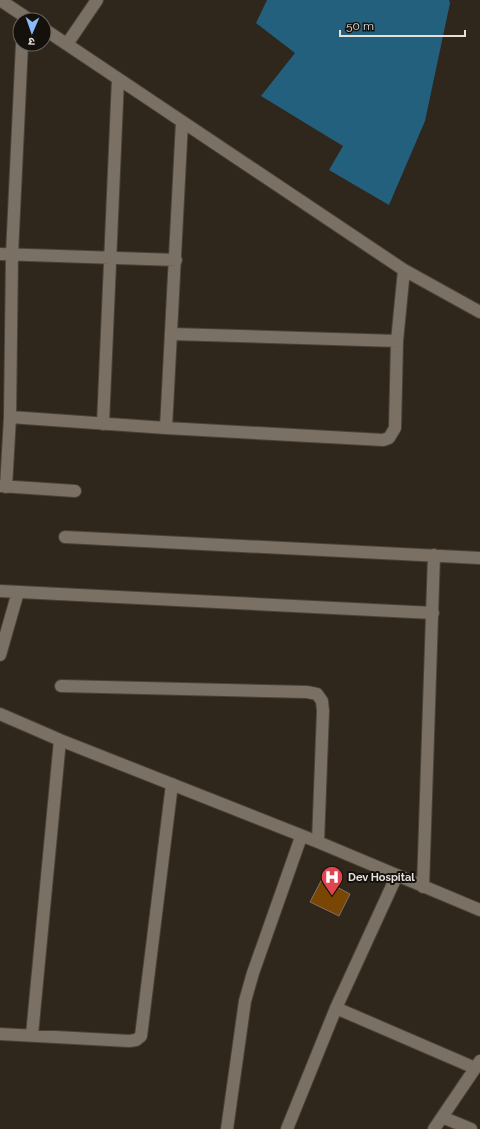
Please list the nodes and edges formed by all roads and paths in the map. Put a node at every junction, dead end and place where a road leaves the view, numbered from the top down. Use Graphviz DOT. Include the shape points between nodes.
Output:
graph roads {
  1 [pos="0,0"];
  2 [pos="97,0"];
  3 [pos="17,12"];
  4 [pos="52,34"];
  5 [pos="66,44"];
  6 [pos="21,52"];
  7 [pos="118,79"];
  8 [pos="182,122"];
  9 [pos="6,254"];
  10 [pos="111,259"];
  11 [pos="176,260"];
  12 [pos="404,270"];
  13 [pos="480,312"];
  14 [pos="172,334"];
  15 [pos="397,341"];
  16 [pos="10,417"];
  17 [pos="103,424"];
  18 [pos="166,428"];
  19 [pos="3,486"];
  20 [pos="75,491"];
  21 [pos="66,537"];
  22 [pos="434,555"];
  23 [pos="480,558"];
  24 [pos="0,591"];
  25 [pos="18,592"];
  26 [pos="433,613"];
  27 [pos="0,655"];
  28 [pos="60,686"];
  29 [pos="0,714"];
  30 [pos="60,740"];
  31 [pos="172,784"];
  32 [pos="301,837"];
  33 [pos="318,842"];
  34 [pos="397,875"];
  35 [pos="423,888"];
  36 [pos="480,910"];
  37 [pos="336,1008"];
  38 [pos="0,1034"];
  39 [pos="32,1035"];
  40 [pos="478,1065"];
  41 [pos="442,1117"];
  42 [pos="227,1129"];
  43 [pos="287,1129"];
  44 [pos="434,1129"];
  45 [pos="471,1129"];
  1 -- 3 [label="street"];
  2 -- 5 [label="street"];
  4 -- 5 [label="street"];
  5 -- 7 [label="street"];
  6 -- 9 [label="street"];
  7 -- 8 [label="street"];
  7 -- 10 [label="street"];
  8 -- 11 [label="street"];
  8 -- 12 [label="street"];
  9 -- 10 [label="street"];
  9 -- 16 [label="street"];
  10 -- 11 [label="street"];
  10 -- 17 [label="street"];
  11 -- 14 [label="street"];
  12 -- 13 [label="street"];
  12 -- 15 [label="street"];
  14 -- 15 [label="street"];
  14 -- 18 [label="street"];
  15 -- 18 [label="street" via="395,428 389,438 383,440"];
  16 -- 17 [label="street"];
  16 -- 19 [label="street"];
  17 -- 18 [label="street"];
  19 -- 20 [label="street"];
  21 -- 22 [label="street"];
  22 -- 23 [label="street"];
  22 -- 26 [label="street"];
  24 -- 25 [label="street"];
  25 -- 26 [label="street"];
  25 -- 27 [label="street"];
  26 -- 35 [label="street"];
  28 -- 33 [label="street" via="317,694 322,701 323,711"];
  29 -- 30 [label="street"];
  30 -- 31 [label="street"];
  30 -- 39 [label="street"];
  31 -- 32 [label="street"];
  31 -- 39 [label="street" via="140,1036 129,1041"];
  32 -- 33 [label="street"];
  32 -- 42 [label="street" via="245,1001"];
  33 -- 34 [label="street"];
  34 -- 35 [label="street"];
  34 -- 37 [label="street"];
  35 -- 36 [label="street"];
  37 -- 40 [label="street"];
  37 -- 43 [label="street"];
  38 -- 39 [label="street"];
  40 -- 41 [label="street"];
  41 -- 44 [label="street"];
  41 -- 45 [label="street"];
}
